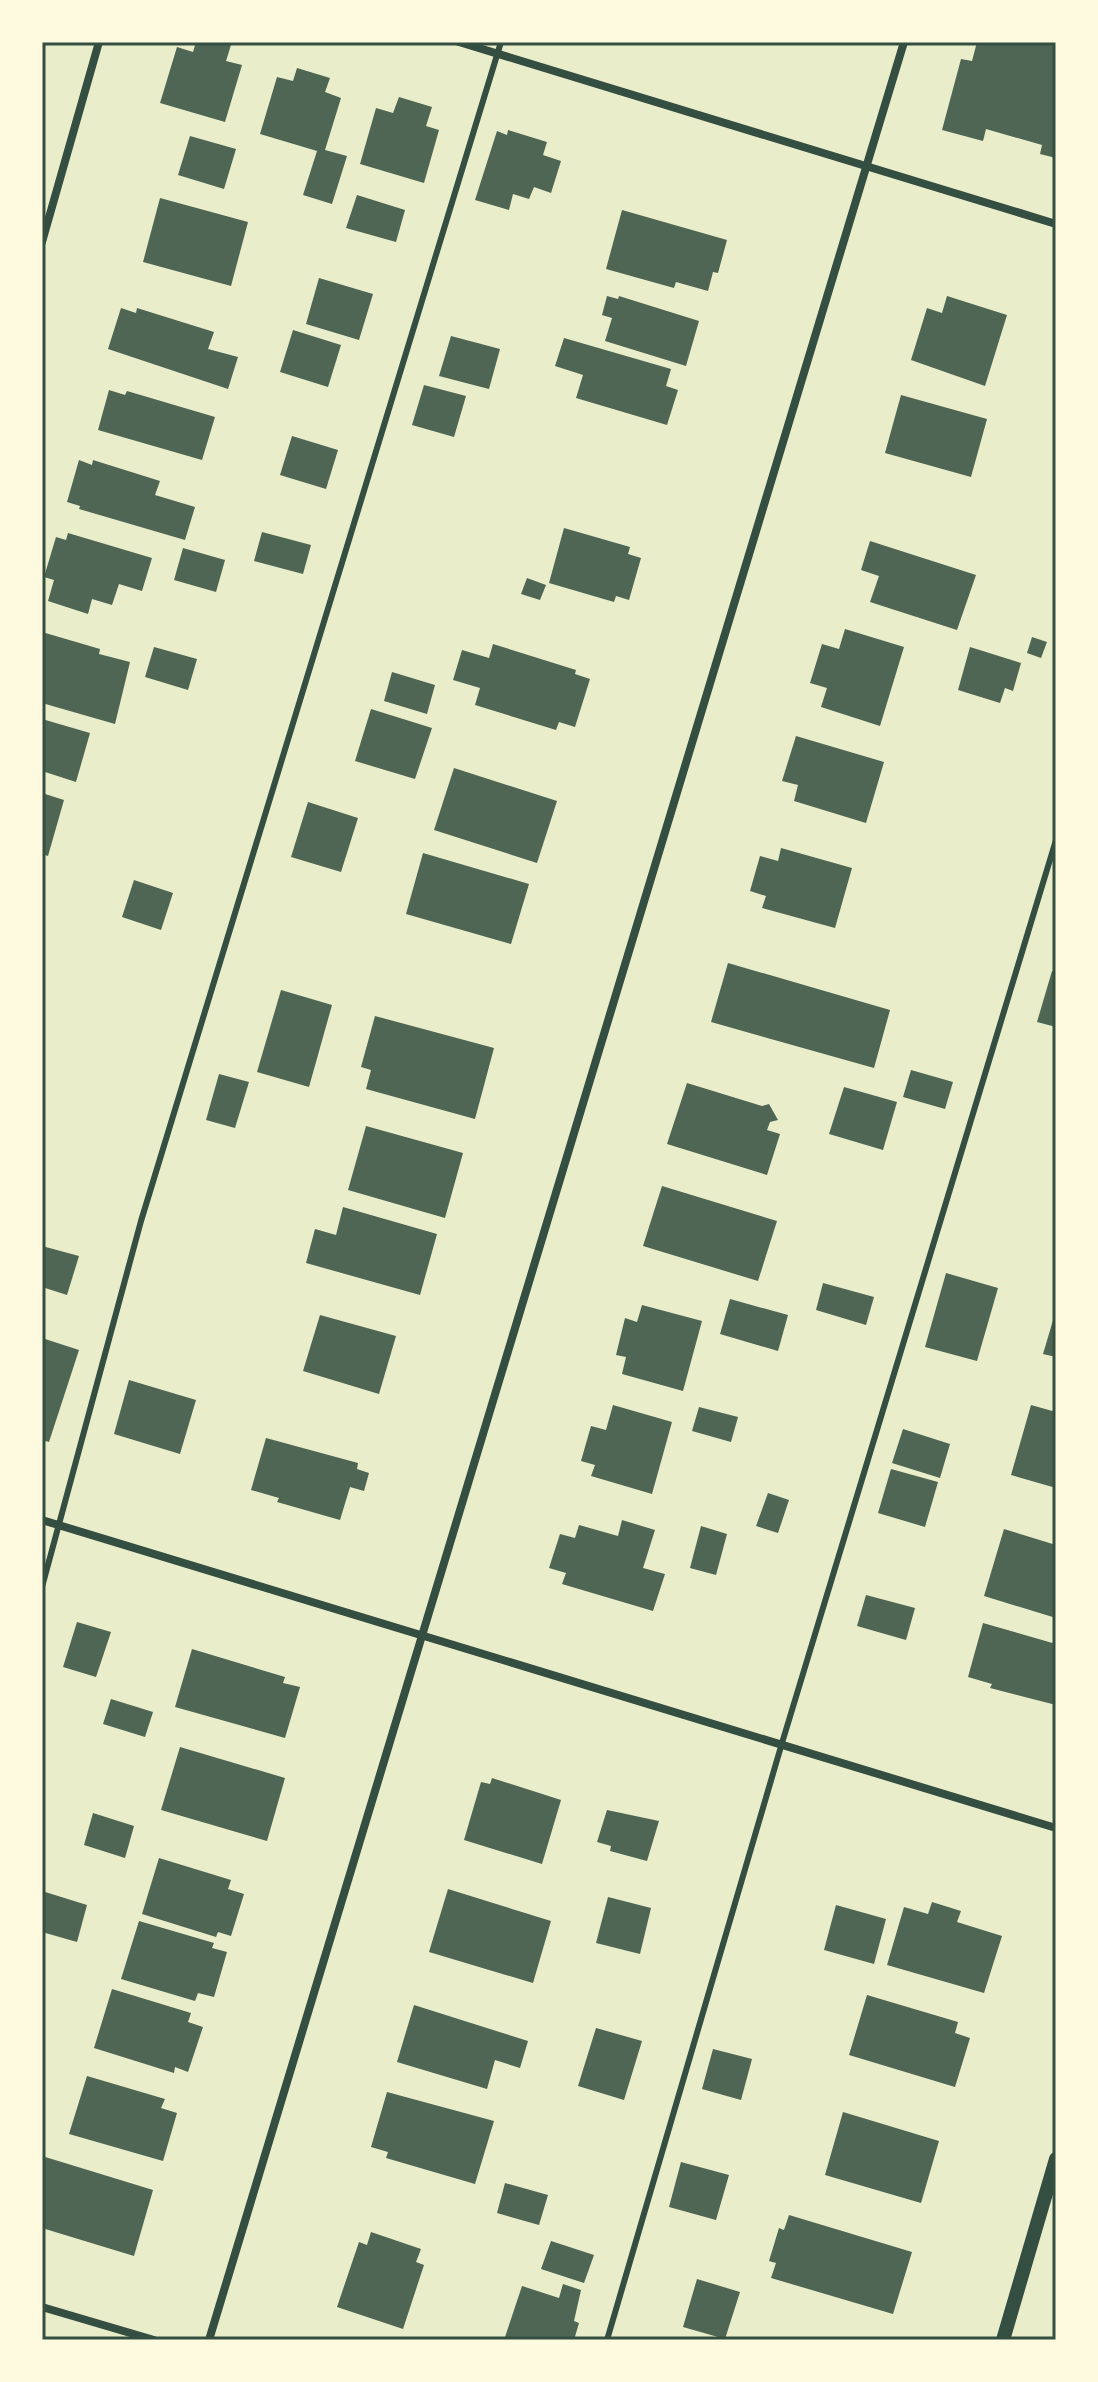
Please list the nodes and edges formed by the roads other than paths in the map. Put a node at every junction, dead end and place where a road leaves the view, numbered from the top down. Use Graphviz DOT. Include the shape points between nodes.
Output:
graph roads {
  1 [pos="99,42"];
  2 [pos="459,42"];
  3 [pos="501,42"];
  4 [pos="904,42"];
  5 [pos="498,54"];
  6 [pos="867,169"];
  7 [pos="1056,224"];
  8 [pos="42,242"];
  9 [pos="1056,840"];
  10 [pos="42,1520"];
  11 [pos="59,1525"];
  12 [pos="42,1587"];
  13 [pos="426,1634"];
  14 [pos="782,1743"];
  15 [pos="1056,1828"];
  16 [pos="1056,2159"];
  17 [pos="42,2307"];
  18 [pos="154,2340"];
  19 [pos="209,2340"];
  20 [pos="607,2340"];
  21 [pos="1003,2340"];
  1 -- 8 [label="street"];
  2 -- 5 [label="street"];
  3 -- 5 [label="lane"];
  4 -- 6 [label="street"];
  5 -- 6 [label="street"];
  5 -- 11 [label="lane" via="141,1221"];
  6 -- 7 [label="street"];
  6 -- 13 [label="street"];
  9 -- 14 [label="lane"];
  10 -- 11 [label="street"];
  11 -- 12 [label="lane"];
  11 -- 13 [label="street"];
  13 -- 14 [label="street"];
  13 -- 19 [label="street"];
  14 -- 15 [label="street"];
  14 -- 20 [label="lane"];
  16 -- 21 [label="street"];
  17 -- 18 [label="street"];
}
